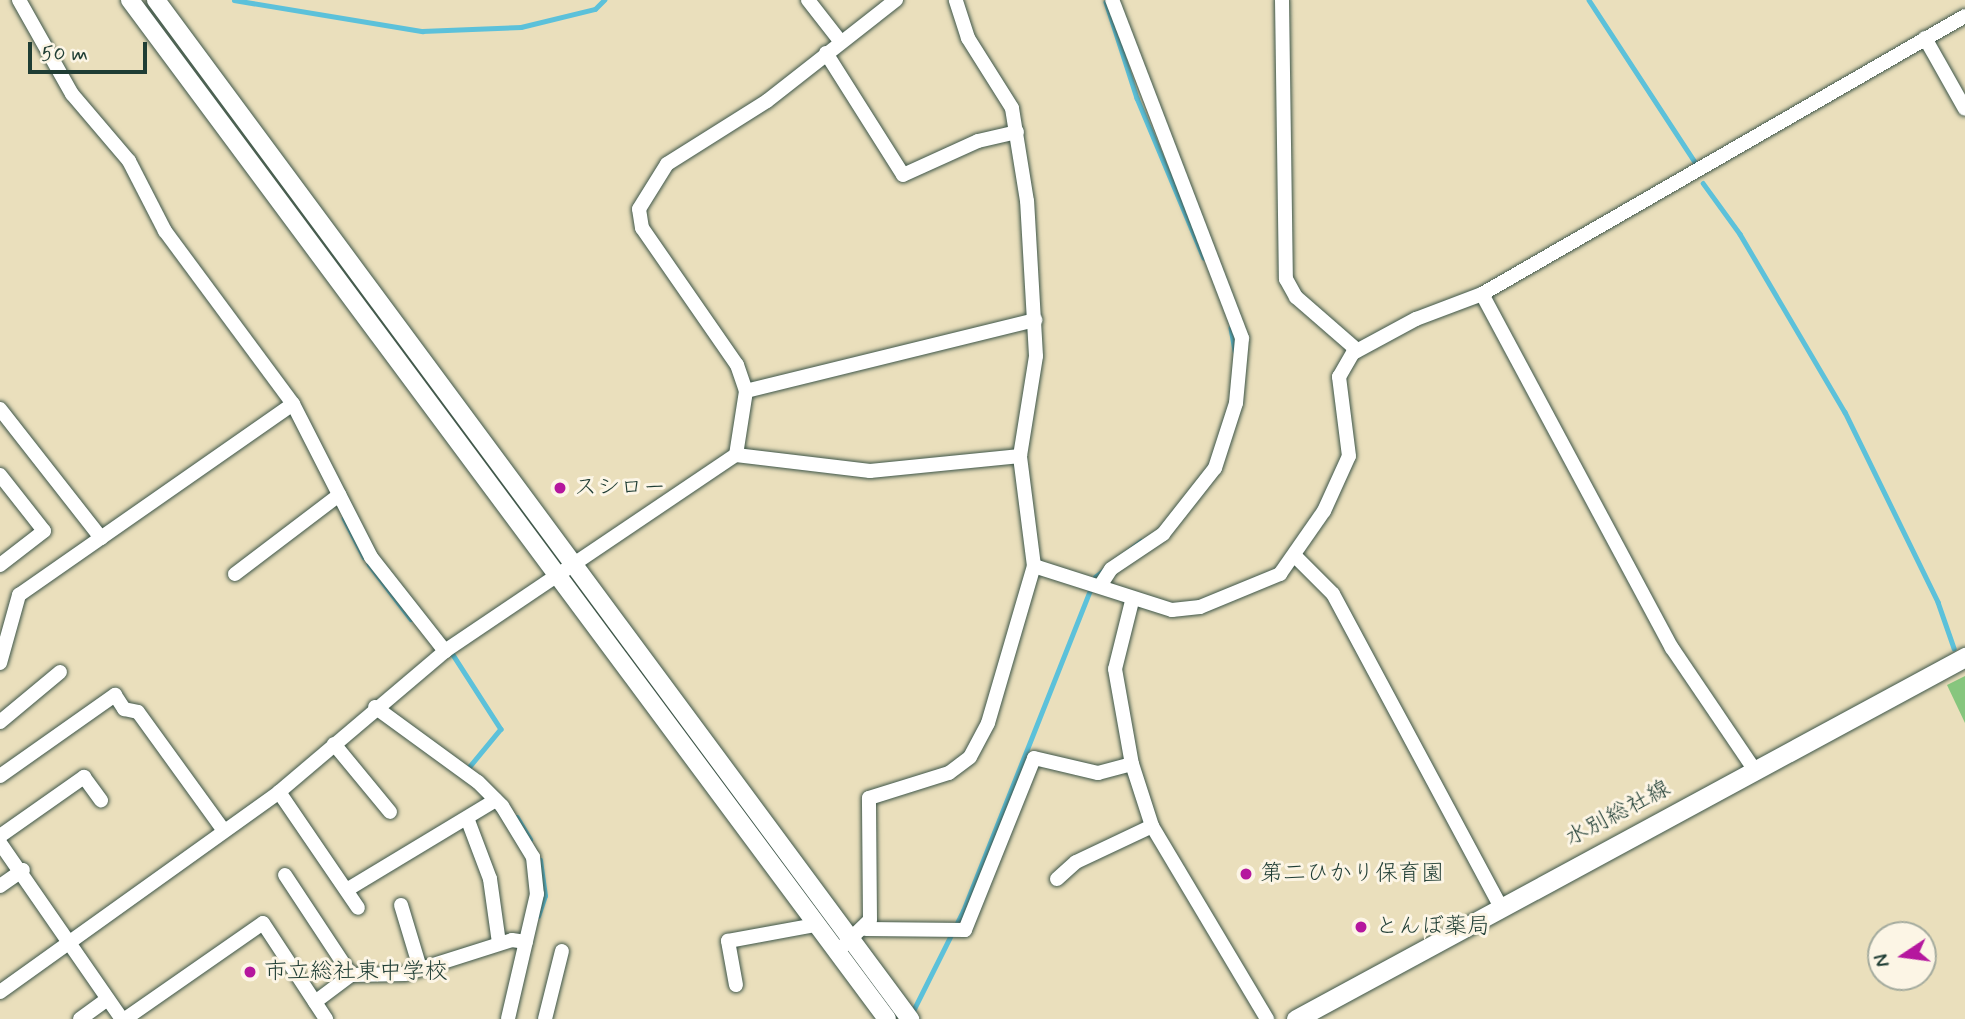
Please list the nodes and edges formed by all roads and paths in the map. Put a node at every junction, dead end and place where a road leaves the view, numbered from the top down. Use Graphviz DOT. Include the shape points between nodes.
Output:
graph roads {
  1 [pos="19,0"];
  2 [pos="130,0"];
  3 [pos="156,0"];
  4 [pos="808,0"];
  5 [pos="896,0"];
  6 [pos="956,0"];
  7 [pos="1112,0"];
  8 [pos="1282,0"];
  9 [pos="1965,16"];
  10 [pos="1925,38"];
  11 [pos="840,41"];
  12 [pos="826,53"];
  13 [pos="1965,109"];
  14 [pos="1017,132"];
  15 [pos="1482,294"];
  16 [pos="1035,320"];
  17 [pos="1357,350"];
  18 [pos="746,391"];
  19 [pos="293,404"];
  20 [pos="0,409"];
  21 [pos="736,455"];
  22 [pos="1020,457"];
  23 [pos="0,475"];
  24 [pos="335,498"];
  25 [pos="101,538"];
  26 [pos="1297,557"];
  27 [pos="569,563"];
  28 [pos="0,565"];
  29 [pos="1034,566"];
  30 [pos="554,573"];
  31 [pos="235,574"];
  32 [pos="1095,585"];
  33 [pos="1132,601"];
  34 [pos="448,649"];
  35 [pos="1965,657"];
  36 [pos="0,663"];
  37 [pos="60,672"];
  38 [pos="376,707"];
  39 [pos="0,722"];
  40 [pos="334,744"];
  41 [pos="1132,764"];
  42 [pos="1754,769"];
  43 [pos="0,776"];
  44 [pos="279,792"];
  45 [pos="101,800"];
  46 [pos="496,800"];
  47 [pos="390,812"];
  48 [pos="467,817"];
  49 [pos="1152,826"];
  50 [pos="222,828"];
  51 [pos="0,836"];
  52 [pos="0,843"];
  53 [pos="23,870"];
  54 [pos="285,875"];
  55 [pos="1057,879"];
  56 [pos="0,886"];
  57 [pos="350,888"];
  58 [pos="401,905"];
  59 [pos="1500,905"];
  60 [pos="358,908"];
  61 [pos="815,925"];
  62 [pos="866,929"];
  63 [pos="68,940"];
  64 [pos="526,942"];
  65 [pos="499,943"];
  66 [pos="844,946"];
  67 [pos="562,950"];
  68 [pos="420,968"];
  69 [pos="351,975"];
  70 [pos="736,985"];
  71 [pos="0,992"];
  72 [pos="108,999"];
  73 [pos="315,1002"];
  74 [pos="898,1016"];
  75 [pos="80,1019"];
  76 [pos="124,1019"];
  77 [pos="326,1019"];
  78 [pos="508,1019"];
  79 [pos="545,1019"];
  80 [pos="1266,1019"];
  81 [pos="1296,1019"];
  1 -- 19 [label="street" via="72,94 129,162 164,231"];
  2 -- 30 [label="street"];
  3 -- 27 [label="street"];
  4 -- 11 [label="street"];
  5 -- 11 [label="street"];
  6 -- 14 [label="street" via="968,38 1012,108"];
  7 -- 32 [label="street" via="1120,36 1234,311 1242,351 1236,403 1214,468 1163,534"];
  8 -- 17 [label="street" via="1286,279 1296,297"];
  9 -- 10 [label="street"];
  10 -- 13 [label="street"];
  10 -- 15 [label="street"];
  11 -- 12 [label="street"];
  12 -- 14 [label="street" via="903,175 978,141"];
  12 -- 18 [label="street" via="767,101 667,164 639,209 642,228 737,365"];
  14 -- 16 [label="street"];
  15 -- 17 [label="street"];
  15 -- 42 [label="street" via="1666,636"];
  16 -- 18 [label="street"];
  16 -- 22 [label="street"];
  17 -- 26 [label="street" via="1339,377 1349,456"];
  18 -- 21 [label="street"];
  19 -- 24 [label="street"];
  19 -- 25 [label="street"];
  20 -- 25 [label="street"];
  21 -- 22 [label="street" via="870,471"];
  21 -- 27 [label="street"];
  22 -- 29 [label="street"];
  23 -- 28 [label="street" via="44,531"];
  24 -- 31 [label="street"];
  24 -- 34 [label="street" via="370,557"];
  25 -- 36 [label="street" via="19,595"];
  26 -- 33 [label="street" via="1254,587 1200,607 1171,610"];
  26 -- 59 [label="street" via="1333,594"];
  27 -- 30 [label="street"];
  27 -- 66 [label="street"];
  29 -- 32 [label="street"];
  29 -- 62 [label="street" via="988,723 970,757 949,774 869,798"];
  30 -- 34 [label="street"];
  30 -- 61 [label="street"];
  32 -- 33 [label="street"];
  33 -- 41 [label="street" via="1115,669"];
  34 -- 38 [label="street"];
  35 -- 42 [label="main road, 水別総社線"];
  37 -- 39 [label="street"];
  38 -- 40 [label="street"];
  38 -- 46 [label="street"];
  40 -- 44 [label="street"];
  40 -- 47 [label="street"];
  41 -- 49 [label="street"];
  41 -- 62 [label="street" via="1098,773 1034,758 965,930"];
  42 -- 59 [label="main road, 水別総社線"];
  43 -- 50 [label="street" via="115,695 124,709 138,712"];
  44 -- 50 [label="street"];
  44 -- 57 [label="street"];
  45 -- 51 [label="street" via="84,778"];
  46 -- 48 [label="street"];
  46 -- 64 [label="street" via="521,832 537,872"];
  48 -- 57 [label="street"];
  48 -- 65 [label="street" via="490,879"];
  49 -- 55 [label="street" via="1076,862"];
  49 -- 80 [label="street"];
  50 -- 63 [label="street"];
  52 -- 53 [label="street"];
  53 -- 56 [label="street"];
  53 -- 63 [label="street"];
  54 -- 69 [label="street"];
  57 -- 60 [label="street"];
  58 -- 68 [label="street"];
  59 -- 81 [label="main road, 水別総社線"];
  61 -- 66 [label="street"];
  61 -- 70 [label="street" via="728,941"];
  62 -- 66 [label="street"];
  63 -- 71 [label="street"];
  63 -- 72 [label="street"];
  64 -- 65 [label="street"];
  64 -- 78 [label="street"];
  65 -- 68 [label="street"];
  66 -- 74 [label="street"];
  67 -- 79 [label="street"];
  68 -- 69 [label="street"];
  69 -- 73 [label="street"];
  72 -- 75 [label="street"];
  72 -- 76 [label="street"];
  73 -- 76 [label="street" via="263,923"];
  73 -- 77 [label="street"];
}
